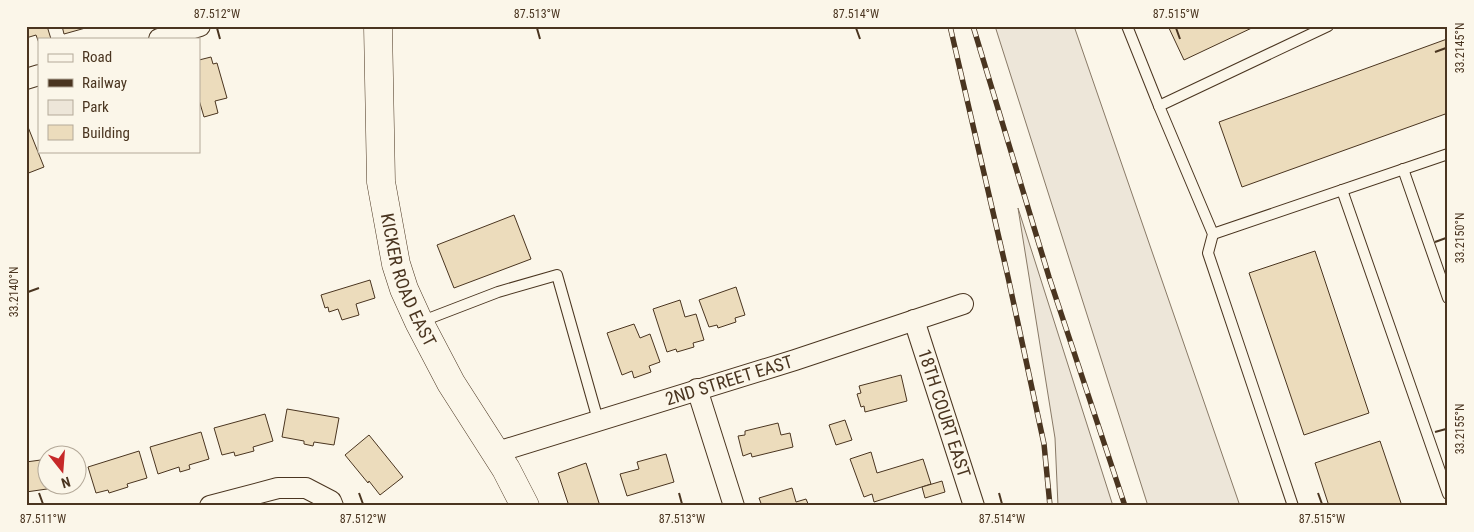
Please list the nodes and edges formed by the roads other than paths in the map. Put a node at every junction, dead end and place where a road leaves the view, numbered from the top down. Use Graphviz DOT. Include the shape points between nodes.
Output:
graph roads {
  1 [pos="200,26"];
  2 [pos="378,26"];
  3 [pos="1127,26"];
  4 [pos="1328,26"];
  5 [pos="162,38"];
  6 [pos="38,75"];
  7 [pos="26,79"];
  8 [pos="1159,106"];
  9 [pos="1448,154"];
  10 [pos="1403,168"];
  11 [pos="1342,190"];
  12 [pos="1213,234"];
  13 [pos="1448,298"];
  14 [pos="963,304"];
  15 [pos="914,320"];
  16 [pos="419,322"];
  17 [pos="697,389"];
  18 [pos="598,420"];
  19 [pos="494,453"];
  20 [pos="1448,494"];
  21 [pos="332,503"];
  22 [pos="210,506"];
  23 [pos="525,506"];
  24 [pos="734,506"];
  25 [pos="974,506"];
  26 [pos="1293,506"];
  1 -- 5 [label="street"];
  2 -- 16 [label="main road, KICKER ROAD EAST" via="381,182 396,264"];
  3 -- 8 [label="lane"];
  4 -- 8 [label="lane"];
  6 -- 7 [label="street"];
  8 -- 12 [label="lane"];
  9 -- 10 [label="lane"];
  10 -- 11 [label="lane"];
  10 -- 13 [label="lane"];
  11 -- 12 [label="lane"];
  11 -- 20 [label="lane"];
  12 -- 26 [label="lane" via="1208,253"];
  14 -- 15 [label="street, 2ND STREET EAST"];
  15 -- 17 [label="street, 2ND STREET EAST"];
  15 -- 25 [label="street, 18TH COURT EAST"];
  16 -- 18 [label="lane" via="498,292 557,275"];
  16 -- 19 [label="main road, KICKER ROAD EAST" via="451,383"];
  17 -- 18 [label="street, 2ND STREET EAST"];
  17 -- 24 [label="street"];
  18 -- 19 [label="street, 2ND STREET EAST"];
  19 -- 23 [label="main road, KICKER ROAD EAST"];
  21 -- 22 [label="street" via="306,488 278,488"];
}
